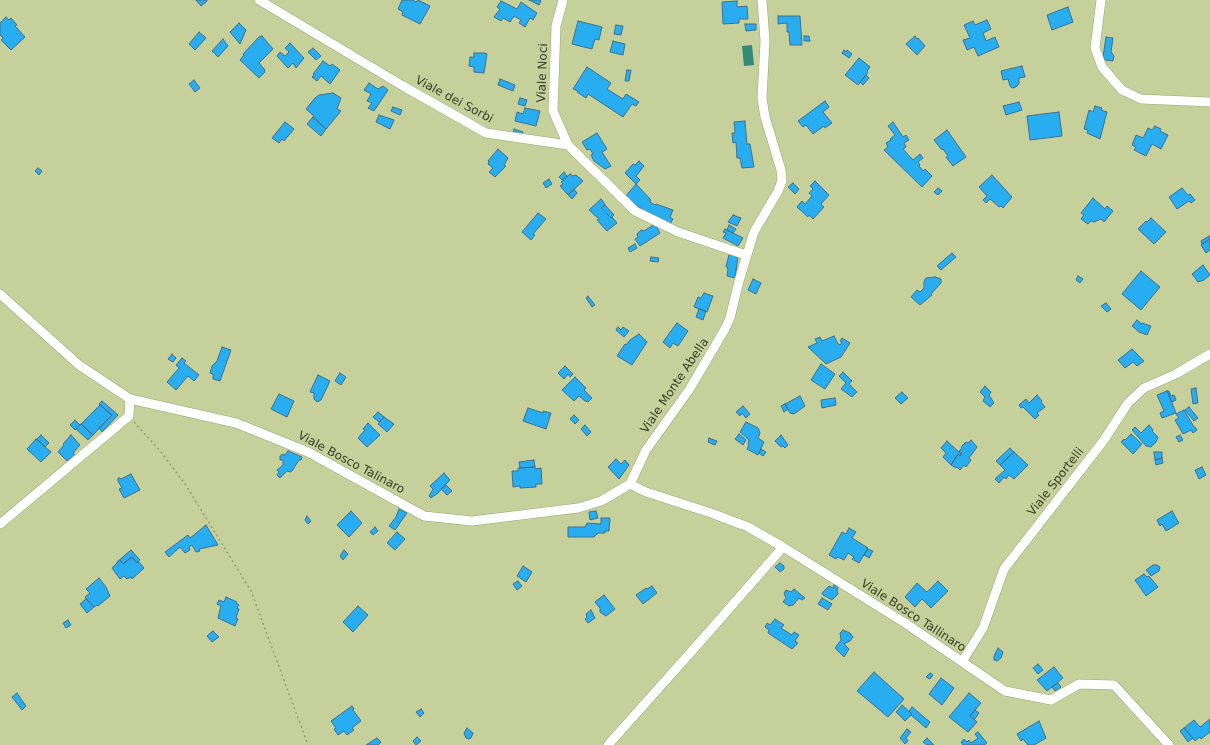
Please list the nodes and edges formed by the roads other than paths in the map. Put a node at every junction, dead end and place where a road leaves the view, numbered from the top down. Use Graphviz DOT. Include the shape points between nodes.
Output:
graph roads {
  1 [pos="259,0"];
  2 [pos="562,0"];
  3 [pos="762,0"];
  4 [pos="1100,0"];
  5 [pos="1210,102"];
  6 [pos="568,145"];
  7 [pos="746,255"];
  8 [pos="0,294"];
  9 [pos="1210,354"];
  10 [pos="130,399"];
  11 [pos="630,484"];
  12 [pos="0,524"];
  13 [pos="783,547"];
  14 [pos="962,662"];
  15 [pos="608,745"];
  16 [pos="1169,745"];
  1 -- 6 [label="street, Viale dei Sorbi" via="486,134"];
  2 -- 6 [label="street, Viale Noci" via="556,26 553,111"];
  3 -- 7 [label="street, Viale Monte Abella" via="765,41 762,98 782,181 754,232"];
  4 -- 5 [label="street" via="1095,48 1102,68 1122,90 1141,99"];
  6 -- 7 [label="street" via="635,211 678,232"];
  7 -- 11 [label="street, Viale Monte Abella" via="725,329 689,390 646,450"];
  8 -- 10 [label="street, Viale Bosco Talinaro" via="79,365"];
  9 -- 14 [label="street, Viale Sportelli" via="1176,374 1144,388 1128,403 1104,440 1004,569 983,628"];
  10 -- 11 [label="street, Viale Bosco Talinaro" via="236,423 308,452 424,516 472,521 578,508 601,501"];
  10 -- 12 [label="street" via="129,416"];
  11 -- 13 [label="street, Viale Bosco Tallinaro" via="748,528"];
  13 -- 14 [label="street, Viale Bosco Tallinaro" via="905,623"];
  13 -- 15 [label="street"];
  14 -- 16 [label="street, Viale Bosco Tallinaro" via="1005,691 1051,700 1079,684 1114,685"];
}
